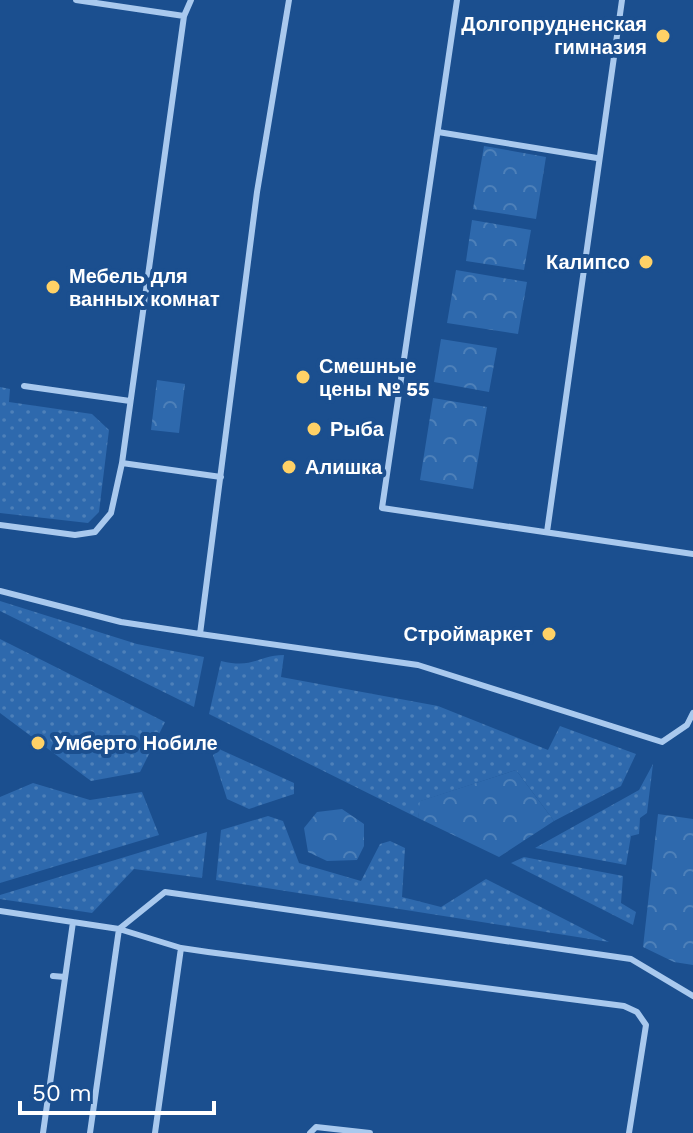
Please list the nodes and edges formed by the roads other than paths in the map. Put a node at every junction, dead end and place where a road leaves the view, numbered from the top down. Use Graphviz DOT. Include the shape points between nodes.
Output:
graph roads {
  1 [pos="76,0"];
  2 [pos="191,0"];
  3 [pos="289,0"];
  4 [pos="457,0"];
  5 [pos="622,0"];
  6 [pos="184,16"];
  7 [pos="438,132"];
  8 [pos="597,158"];
  9 [pos="24,386"];
  10 [pos="130,401"];
  11 [pos="122,463"];
  12 [pos="221,477"];
  13 [pos="0,525"];
  14 [pos="547,532"];
  15 [pos="693,554"];
  16 [pos="0,591"];
  17 [pos="200,634"];
  18 [pos="693,713"];
  19 [pos="0,911"];
  20 [pos="73,922"];
  21 [pos="119,929"];
  22 [pos="181,948"];
  23 [pos="53,976"];
  24 [pos="65,977"];
  25 [pos="693,996"];
  26 [pos="43,1133"];
  27 [pos="90,1133"];
  28 [pos="155,1133"];
  29 [pos="310,1133"];
  30 [pos="370,1133"];
  31 [pos="629,1133"];
  1 -- 6 [label="lane"];
  2 -- 6 [label="lane"];
  3 -- 12 [label="lane" via="257,192"];
  4 -- 7 [label="lane"];
  5 -- 8 [label="lane"];
  6 -- 10 [label="lane"];
  7 -- 8 [label="lane"];
  7 -- 14 [label="lane" via="382,508"];
  8 -- 14 [label="lane"];
  9 -- 10 [label="lane"];
  10 -- 11 [label="lane"];
  11 -- 12 [label="lane"];
  11 -- 13 [label="lane" via="111,513 95,532 75,535"];
  12 -- 17 [label="lane"];
  14 -- 15 [label="lane"];
  16 -- 17 [label="lane" via="121,622"];
  17 -- 18 [label="lane" via="418,665 662,742 687,725"];
  19 -- 20 [label="lane"];
  20 -- 21 [label="lane"];
  20 -- 24 [label="lane"];
  21 -- 22 [label="lane"];
  21 -- 25 [label="lane" via="165,892 631,959"];
  21 -- 27 [label="lane"];
  22 -- 28 [label="lane"];
  22 -- 31 [label="lane" via="624,1006 646,1025"];
  23 -- 24 [label="lane"];
  24 -- 26 [label="lane"];
  29 -- 30 [label="lane" via="327,1126"];
}
